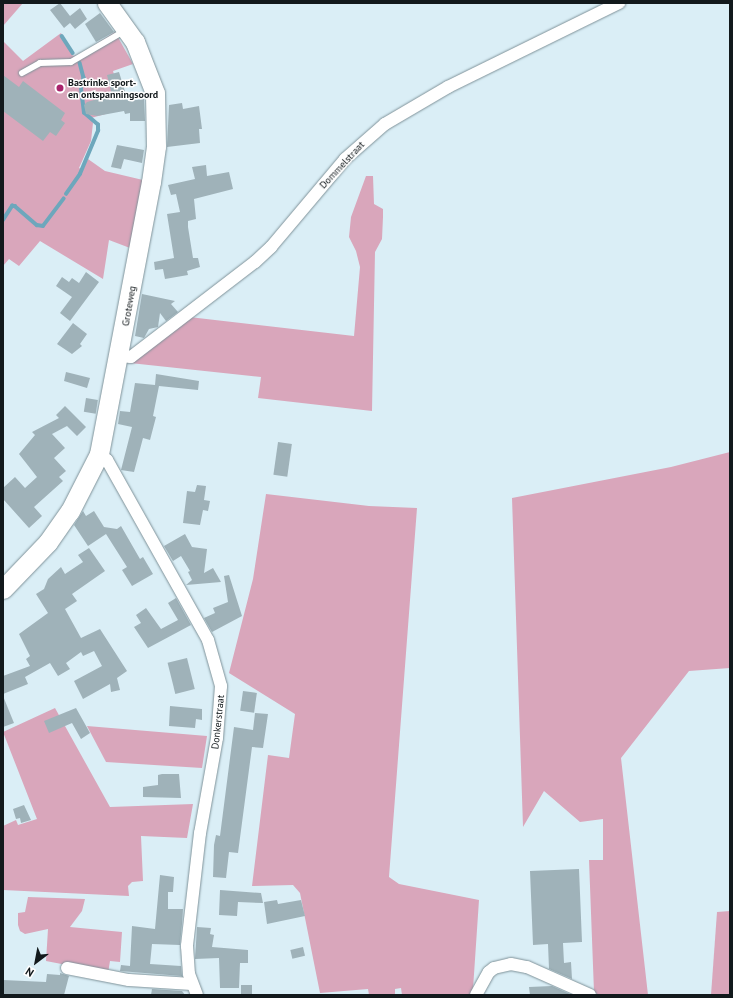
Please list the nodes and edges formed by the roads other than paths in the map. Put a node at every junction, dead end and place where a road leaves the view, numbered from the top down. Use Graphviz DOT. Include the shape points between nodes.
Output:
graph roads {
  1 [pos="107,3"];
  2 [pos="619,3"];
  3 [pos="127,29"];
  4 [pos="22,73"];
  5 [pos="120,356"];
  6 [pos="99,454"];
  7 [pos="3,590"];
  8 [pos="67,968"];
  9 [pos="195,990"];
  10 [pos="476,995"];
  11 [pos="590,995"];
  1 -- 3 [label="main road, Groteweg"];
  2 -- 5 [label="street, Dommelstraat" via="448,86 385,124 345,159 272,247 255,262 130,357"];
  3 -- 4 [label="lane" via="71,62 40,63"];
  3 -- 5 [label="main road, Groteweg" via="148,71 157,115 151,182"];
  5 -- 6 [label="main road, Groteweg"];
  6 -- 7 [label="main road, Groteweg" via="70,510 48,542"];
  6 -- 9 [label="street, Donkerstraat" via="107,460 208,640 221,686 217,738 200,833 187,946 187,961"];
  8 -- 9 [label="street"];
  10 -- 11 [label="street" via="488,972 511,964 527,967"];
}
